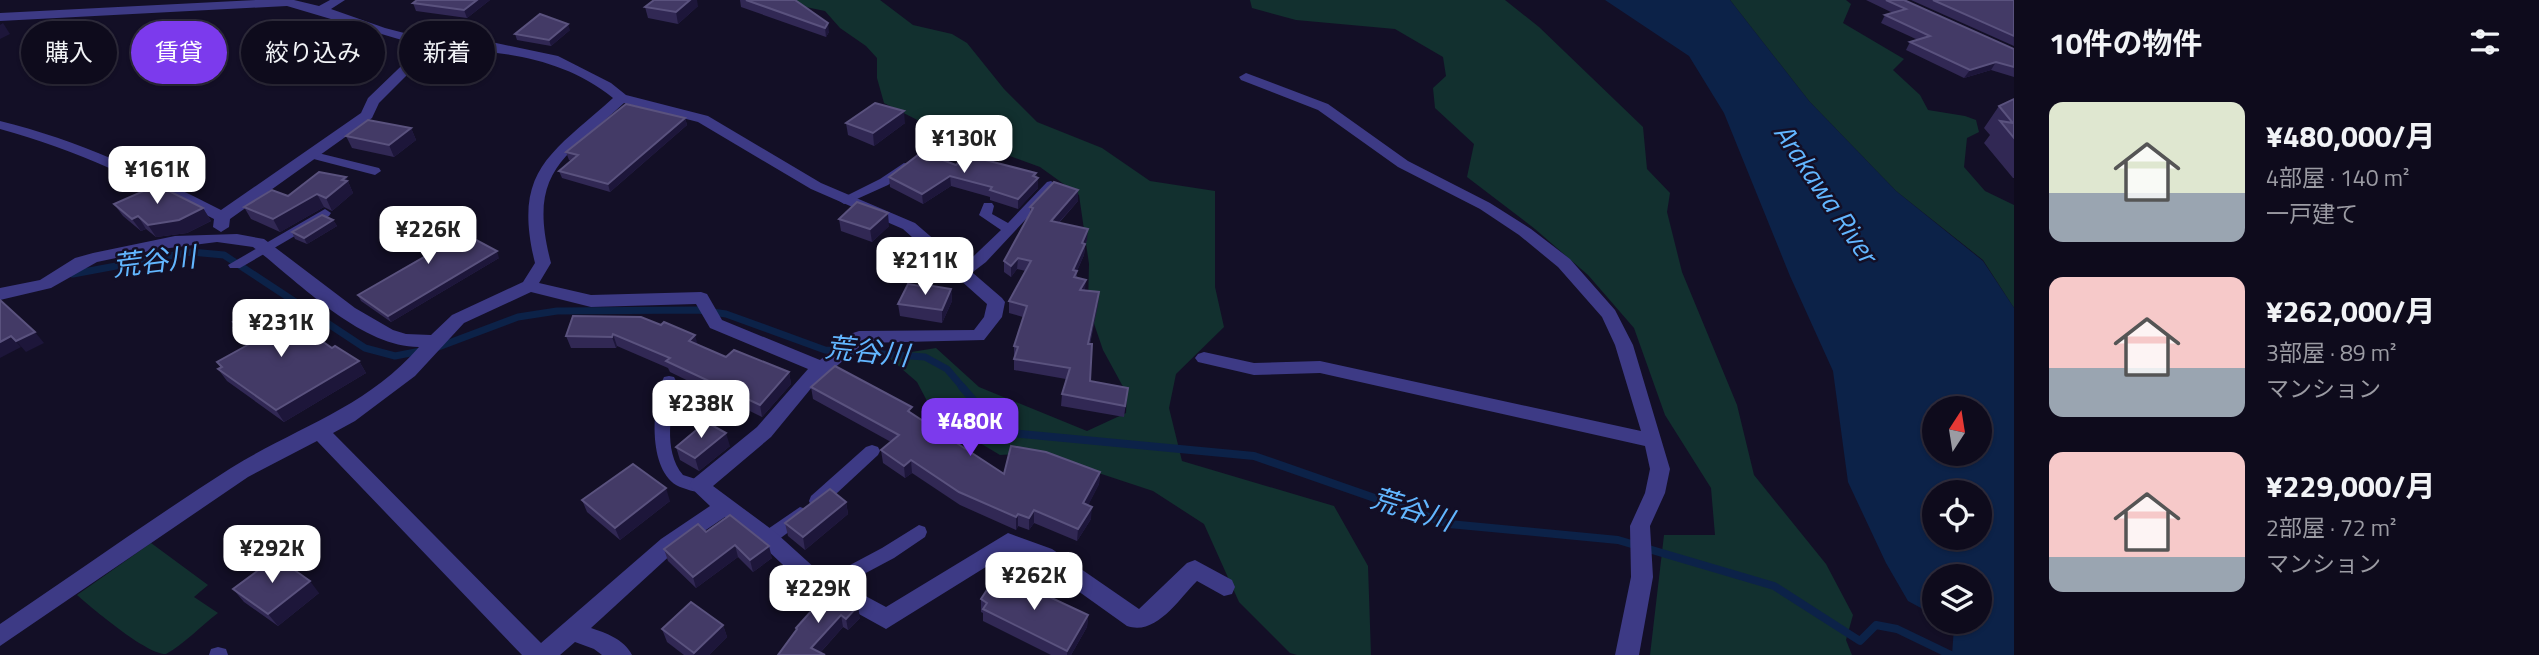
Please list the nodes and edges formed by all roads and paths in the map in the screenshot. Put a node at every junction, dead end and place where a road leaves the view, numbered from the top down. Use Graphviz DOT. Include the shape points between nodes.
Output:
graph roads {
  1 [pos="340,0"];
  2 [pos="321,10"];
  3 [pos="0,17"];
  4 [pos="399,36"];
  5 [pos="495,47"];
  6 [pos="399,75"];
  7 [pos="1246,77"];
  8 [pos="621,98"];
  9 [pos="0,125"];
  10 [pos="310,155"];
  11 [pos="915,160"];
  12 [pos="375,171"];
  13 [pos="1051,184"];
  14 [pos="844,200"];
  15 [pos="988,206"];
  16 [pos="325,213"];
  17 [pos="222,217"];
  18 [pos="1009,229"];
  19 [pos="220,237"];
  20 [pos="266,249"];
  21 [pos="234,265"];
  22 [pos="964,272"];
  23 [pos="529,286"];
  24 [pos="0,294"];
  25 [pos="435,341"];
  26 [pos="1204,358"];
  27 [pos="820,367"];
  28 [pos="668,382"];
  29 [pos="319,431"];
  30 [pos="1654,441"];
  31 [pos="872,451"];
  32 [pos="699,486"];
  33 [pos="726,506"];
  34 [pos="919,532"];
  35 [pos="768,538"];
  36 [pos="826,586"];
  37 [pos="1224,587"];
  38 [pos="571,631"];
  39 [pos="0,636"];
  40 [pos="537,655"];
  41 [pos="544,655"];
  42 [pos="620,655"];
  43 [pos="1627,655"];
  1 -- 2 [label="street"];
  2 -- 3 [label="street" via="271,1"];
  2 -- 4 [label="street"];
  5 -- 8 [label="street" via="553,59"];
  6 -- 10 [label="street" via="373,101 367,116"];
  7 -- 30 [label="street" via="1323,107 1403,164 1485,206 1564,263 1609,314"];
  8 -- 14 [label="street" via="703,119"];
  8 -- 23 [label="street" via="554,162 538,187 535,233 542,263"];
  9 -- 17 [label="street" via="50,138"];
  10 -- 12 [label="lane"];
  10 -- 17 [label="street"];
  11 -- 14 [label="lane" via="884,182"];
  13 -- 18 [label="lane"];
  14 -- 22 [label="street" via="909,226"];
  15 -- 18 [label="lane" via="985,215"];
  16 -- 20 [label="lane"];
  17 -- 19 [label="street"];
  18 -- 22 [label="lane"];
  19 -- 20 [label="street" via="258,243"];
  19 -- 24 [label="street" via="81,261 45,284"];
  20 -- 21 [label="lane"];
  20 -- 25 [label="street" via="382,332 403,341"];
  22 -- 27 [label="street" via="996,302 989,326 978,336 859,337"];
  23 -- 25 [label="street" via="458,320"];
  23 -- 27 [label="street" via="591,301 701,298 716,324"];
  25 -- 29 [label="street" via="409,371 348,416"];
  26 -- 30 [label="street" via="1254,369 1320,367"];
  27 -- 32 [label="street" via="764,432"];
  28 -- 32 [label="lane" via="665,459 677,479"];
  29 -- 39 [label="street" via="241,472"];
  29 -- 40 [label="street"];
  30 -- 43 [label="street" via="1660,469 1640,526 1642,577"];
  31 -- 35 [label="lane" via="827,494"];
  32 -- 33 [label="street"];
  33 -- 35 [label="street"];
  33 -- 38 [label="street" via="668,545"];
  34 -- 36 [label="lane"];
  35 -- 36 [label="street"];
  36 -- 37 [label="street" via="886,619 1008,542 1044,555 1135,619 1144,619 1195,569"];
  38 -- 41 [label="street"];
  38 -- 42 [label="street" via="601,641"];
}
